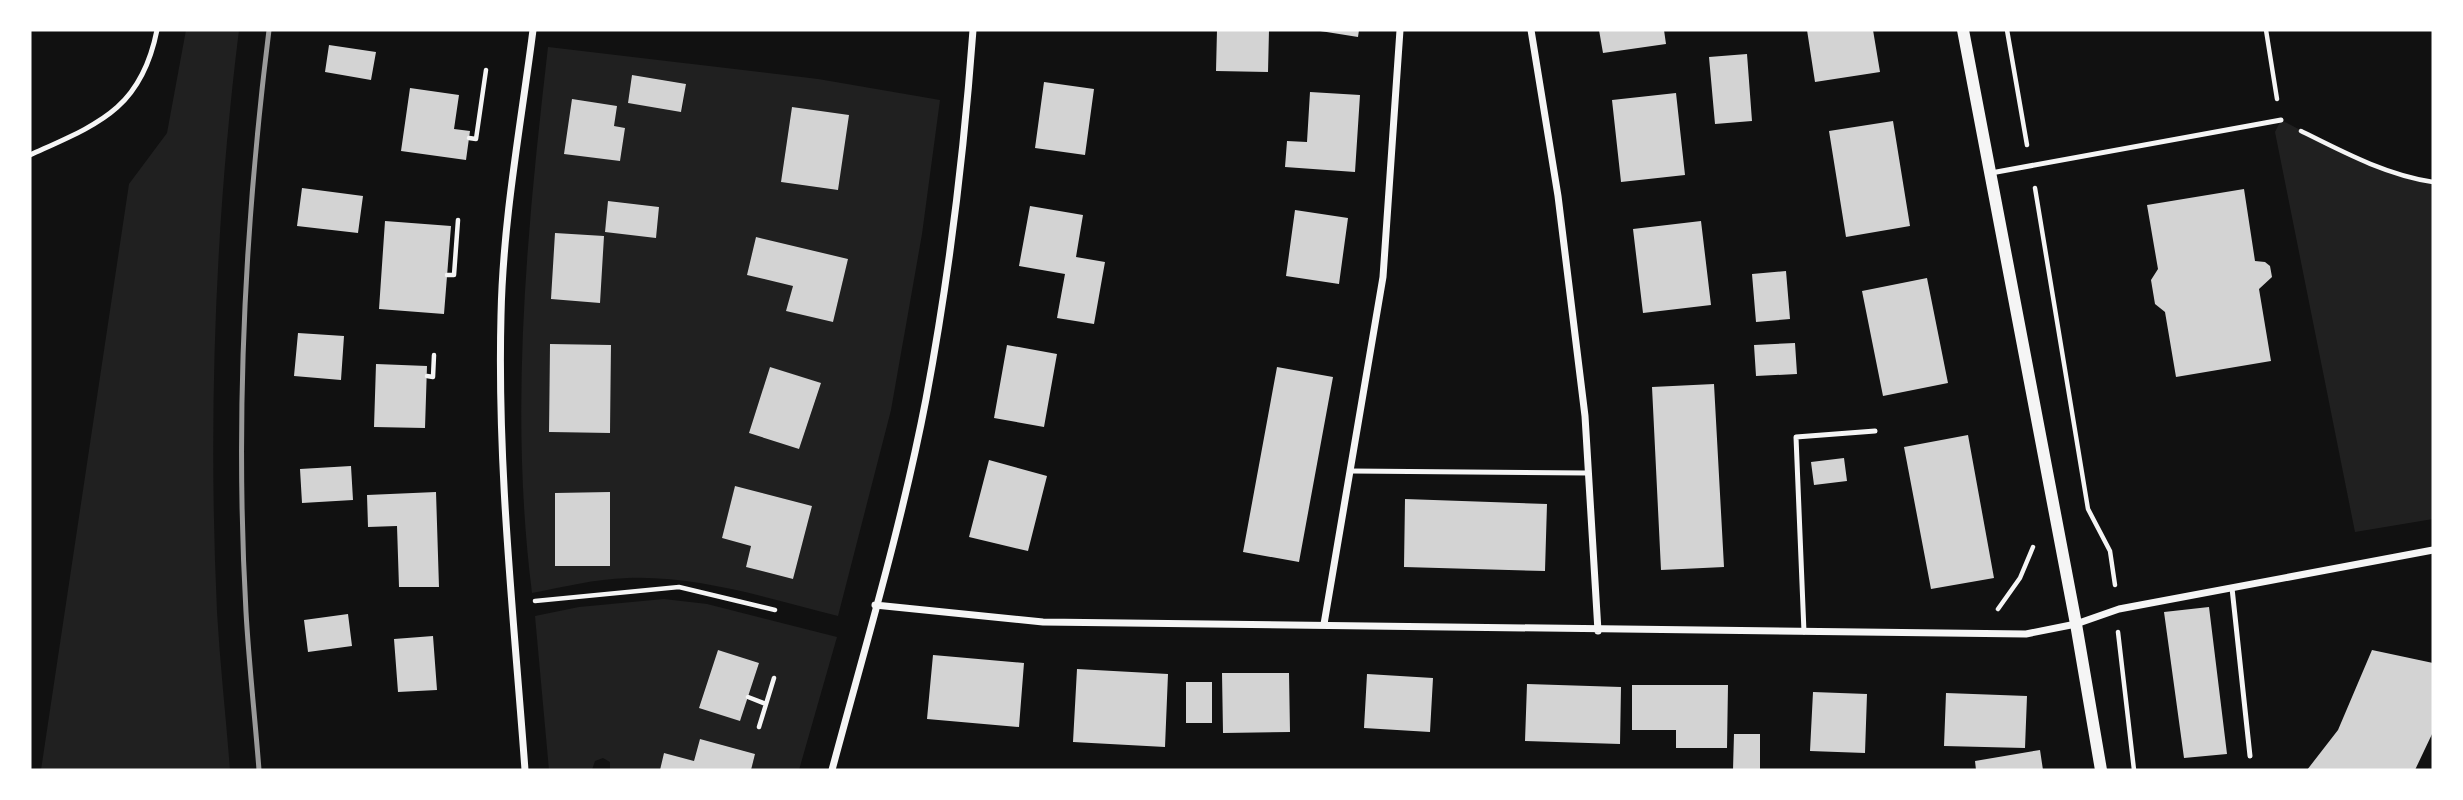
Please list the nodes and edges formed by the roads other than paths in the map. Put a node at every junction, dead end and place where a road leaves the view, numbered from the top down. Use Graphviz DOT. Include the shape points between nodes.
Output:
graph roads {
  1 [pos="158,30"];
  2 [pos="533,30"];
  3 [pos="973,30"];
  4 [pos="1400,30"];
  5 [pos="1531,30"];
  6 [pos="1962,30"];
  7 [pos="2281,120"];
  8 [pos="30,155"];
  9 [pos="1990,174"];
  10 [pos="1875,431"];
  11 [pos="1351,471"];
  12 [pos="1587,473"];
  13 [pos="2433,550"];
  14 [pos="2232,588"];
  15 [pos="876,605"];
  16 [pos="1324,624"];
  17 [pos="2076,624"];
  18 [pos="1598,631"];
  19 [pos="1804,632"];
  20 [pos="2250,756"];
  21 [pos="525,770"];
  22 [pos="832,770"];
  23 [pos="2101,770"];
  1 -- 8 [label="lane" via="141,83 114,112"];
  2 -- 21 [label="street" via="509,209 501,312 500,442"];
  3 -- 15 [label="street" via="951,246 930,373"];
  4 -- 11 [label="street" via="1383,277"];
  5 -- 12 [label="street" via="1558,196 1585,416"];
  6 -- 9 [label="street"];
  7 -- 9 [label="lane"];
  9 -- 17 [label="street"];
  10 -- 19 [label="lane" via="1796,438"];
  11 -- 12 [label="lane"];
  11 -- 16 [label="street"];
  12 -- 18 [label="street"];
  13 -- 14 [label="street"];
  14 -- 17 [label="street" via="2119,609"];
  14 -- 20 [label="lane"];
  15 -- 16 [label="street" via="1043,622"];
  15 -- 22 [label="street"];
  16 -- 18 [label="street"];
  17 -- 19 [label="street" via="2026,634"];
  17 -- 23 [label="street"];
  18 -- 19 [label="street"];
}
